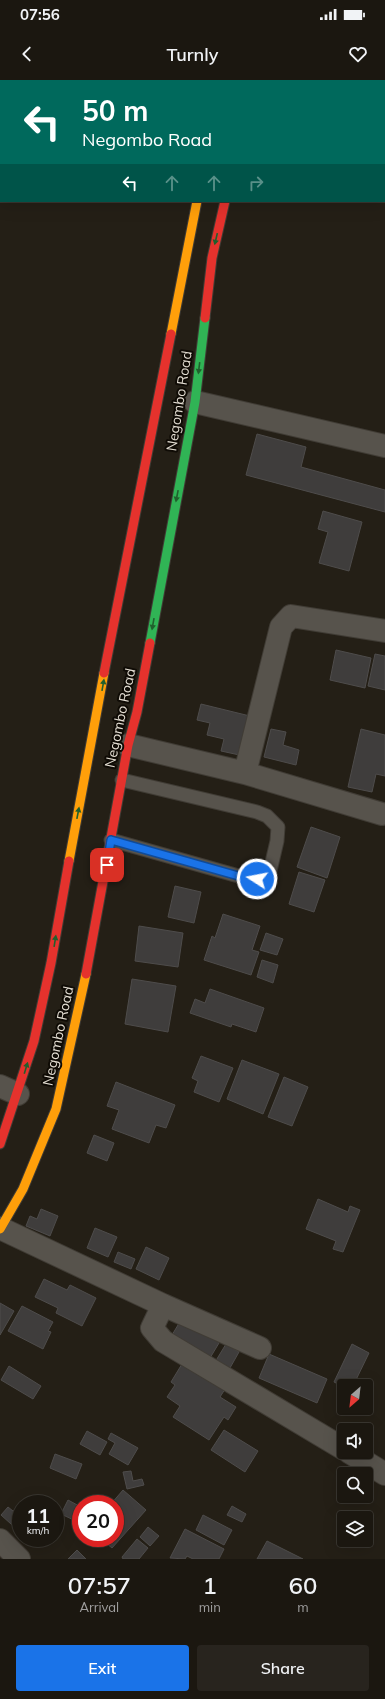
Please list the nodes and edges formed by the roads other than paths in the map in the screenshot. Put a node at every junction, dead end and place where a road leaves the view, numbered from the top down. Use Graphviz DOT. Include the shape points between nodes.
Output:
graph roads {
  1 [pos="197,202"];
  2 [pos="225,202"];
  3 [pos="195,402"];
  4 [pos="385,446"];
  5 [pos="385,631"];
  6 [pos="128,745"];
  7 [pos="245,773"];
  8 [pos="122,780"];
  9 [pos="382,814"];
  10 [pos="111,840"];
  11 [pos="9,1090"];
  12 [pos="0,1144"];
  13 [pos="0,1229"];
  14 [pos="163,1305"];
  15 [pos="260,1348"];
  16 [pos="337,1445"];
  17 [pos="360,1459"];
  18 [pos="385,1474"];
  19 [pos="0,1540"];
  20 [pos="19,1559"];
  11 -- 1 [label="main road, Negombo Road, one-way" via="34,1042 51,963 123,576"];
  2 -- 3 [label="main road, Negombo Road, one-way" via="212,258"];
  3 -- 4 [label="street"];
  3 -- 6 [label="main road, Negombo Road, one-way" via="137,712"];
  5 -- 7 [label="street" via="291,616 281,627"];
  6 -- 7 [label="street"];
  6 -- 8 [label="main road, Negombo Road"];
  7 -- 9 [label="street"];
  8 -- 10 [label="main road, Negombo Road"];
  8 -- 10 [label="lane" via="257,812 267,816 278,827 277,841 269,875 257,879"];
  10 -- 13 [label="main road, Negombo Road" via="87,968 56,1109 23,1189"];
  11 -- 12 [label="main road, Negombo Road"];
  13 -- 14 [label="street"];
  14 -- 15 [label="street"];
  14 -- 16 [label="street" via="152,1328 163,1341"];
  17 -- 18 [label="street"];
  19 -- 20 [label="street"];
}
